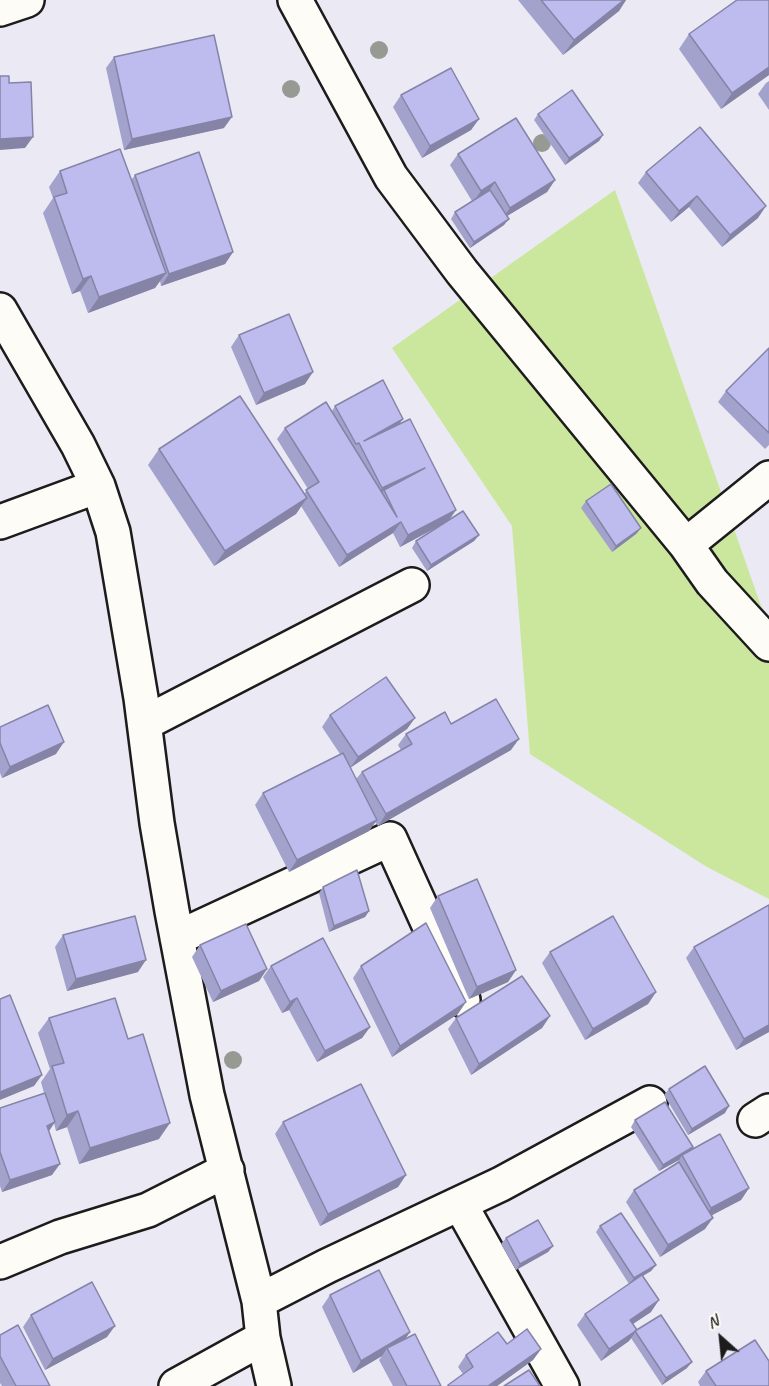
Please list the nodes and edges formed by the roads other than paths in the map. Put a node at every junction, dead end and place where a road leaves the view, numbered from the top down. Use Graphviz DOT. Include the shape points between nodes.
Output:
graph roads {
  1 [pos="27,0"];
  2 [pos="296,0"];
  3 [pos="0,9"];
  4 [pos="0,310"];
  5 [pos="769,478"];
  6 [pos="98,486"];
  7 [pos="0,522"];
  8 [pos="686,545"];
  9 [pos="412,585"];
  10 [pos="769,644"];
  11 [pos="145,723"];
  12 [pos="177,938"];
  13 [pos="463,1000"];
  14 [pos="650,1103"];
  15 [pos="226,1170"];
  16 [pos="460,1204"];
  17 [pos="0,1262"];
  18 [pos="259,1301"];
  19 [pos="263,1338"];
  20 [pos="176,1386"];
  21 [pos="274,1386"];
  22 [pos="562,1386"];
  1 -- 3 [label="street"];
  2 -- 8 [label="street" via="391,177 462,272"];
  4 -- 6 [label="street"];
  5 -- 8 [label="street"];
  6 -- 7 [label="street"];
  6 -- 11 [label="street" via="113,532"];
  8 -- 10 [label="street" via="712,582"];
  9 -- 11 [label="street"];
  11 -- 12 [label="street"];
  12 -- 13 [label="street" via="390,839"];
  12 -- 15 [label="street" via="207,1095"];
  14 -- 16 [label="street"];
  15 -- 17 [label="street" via="148,1209 60,1237"];
  15 -- 18 [label="street"];
  16 -- 18 [label="street"];
  16 -- 22 [label="street"];
  18 -- 19 [label="street"];
  19 -- 20 [label="street"];
  19 -- 21 [label="street"];
}
